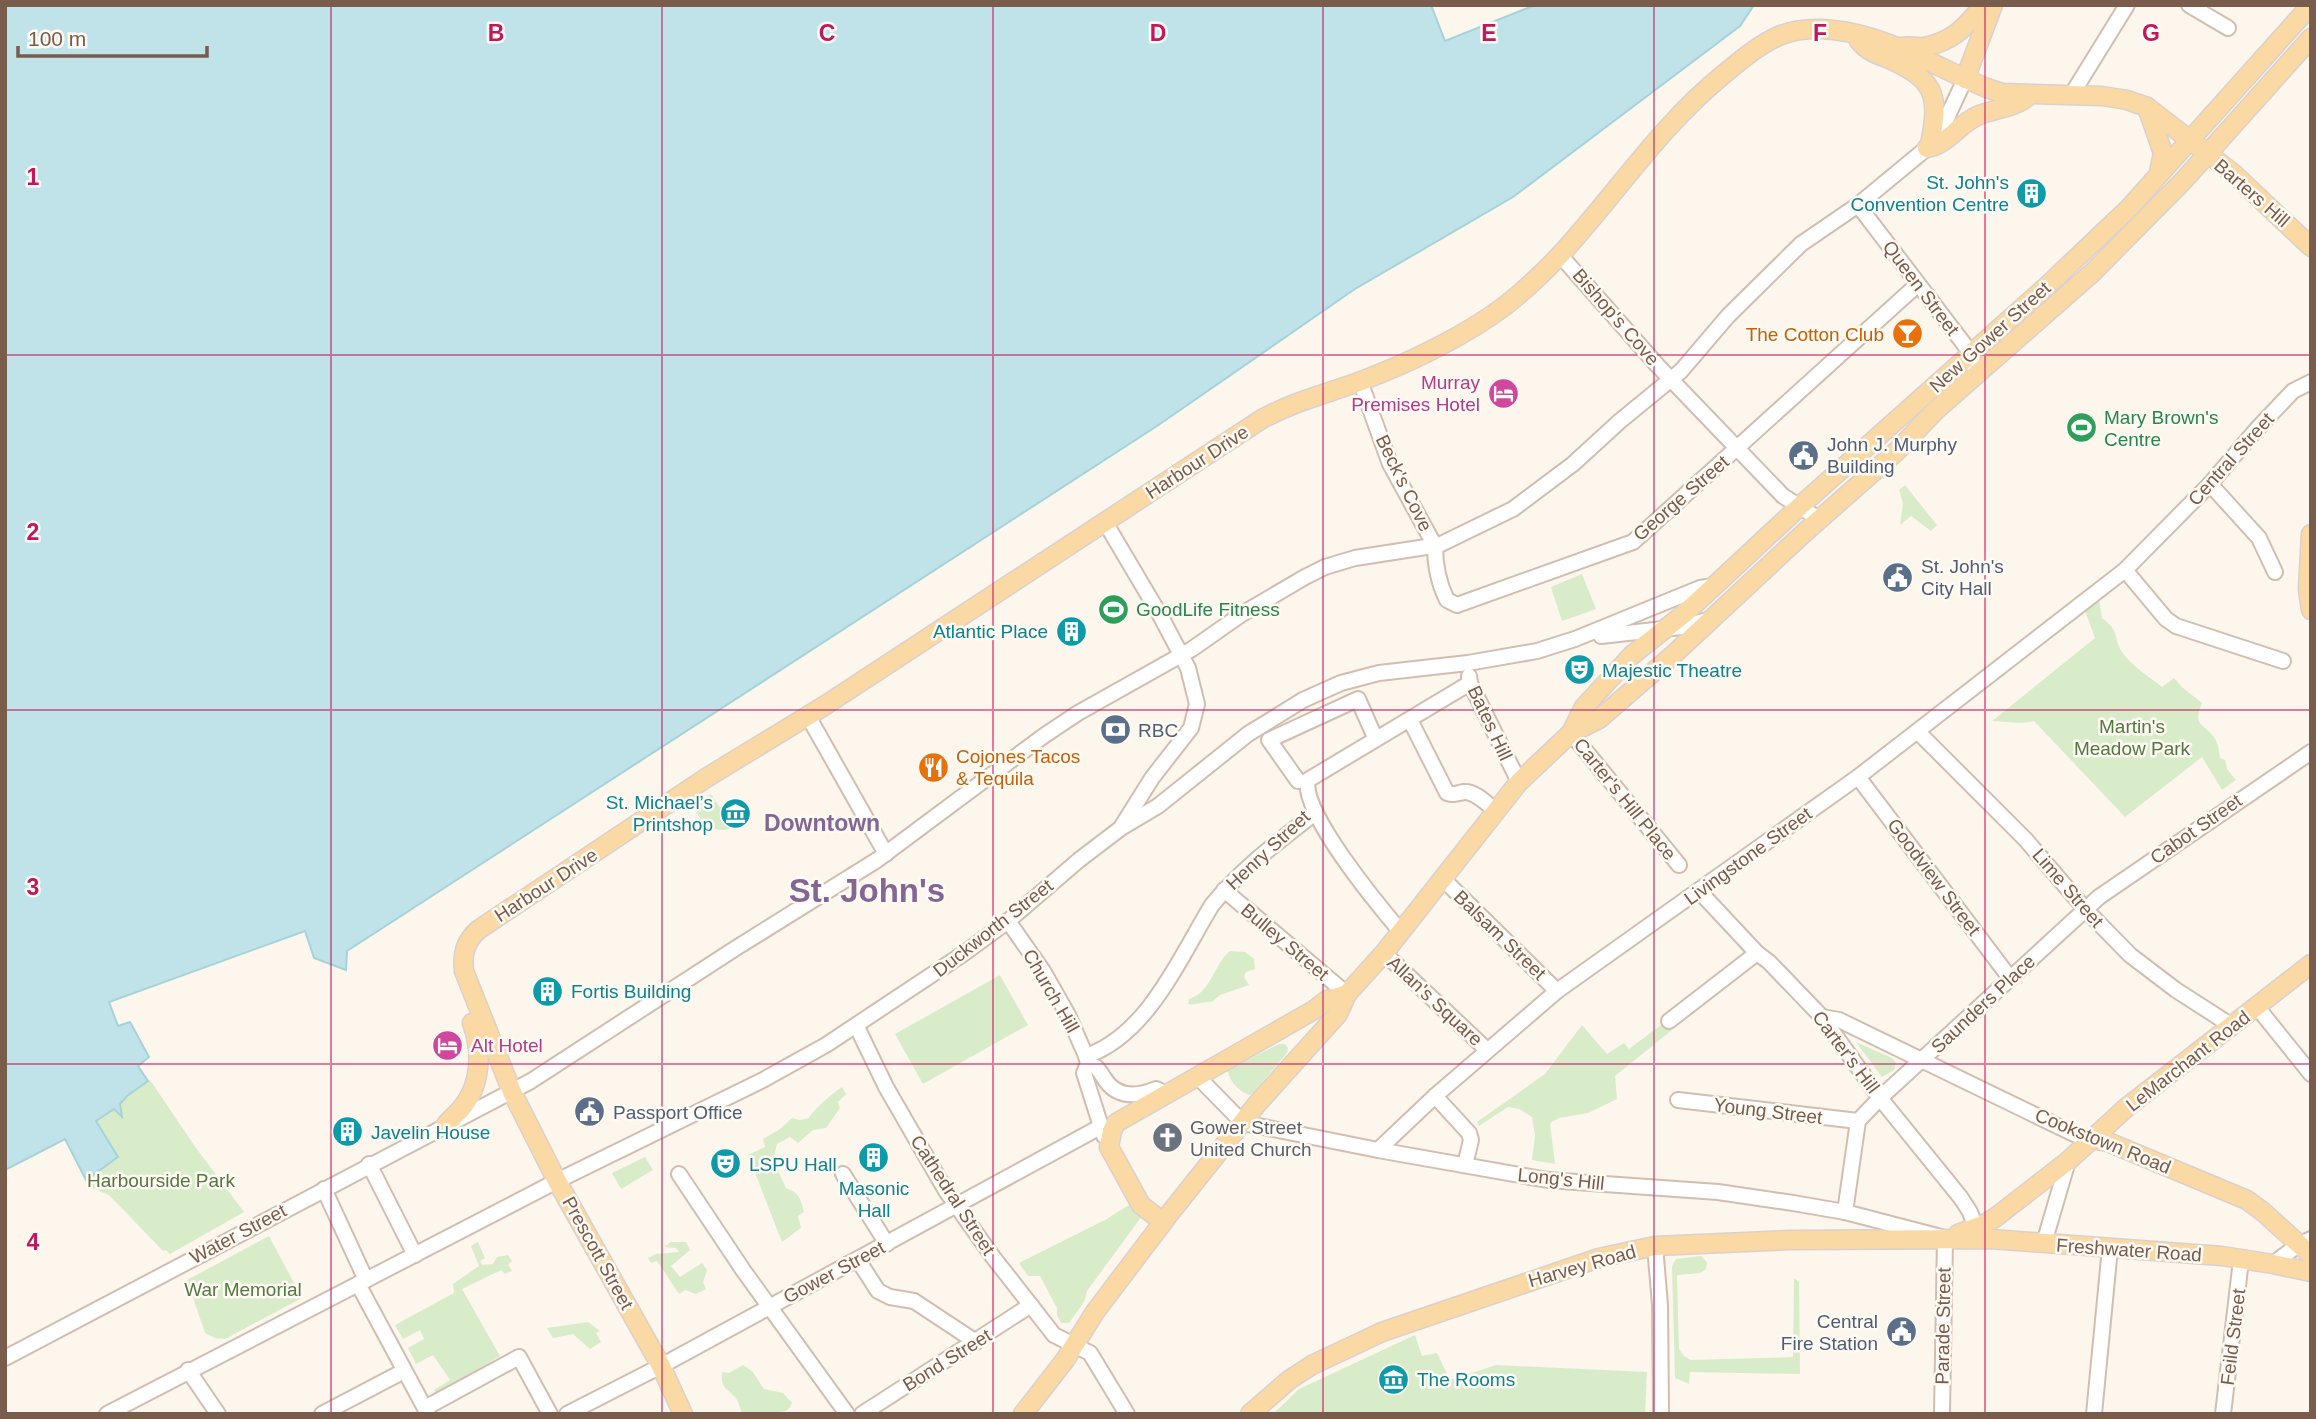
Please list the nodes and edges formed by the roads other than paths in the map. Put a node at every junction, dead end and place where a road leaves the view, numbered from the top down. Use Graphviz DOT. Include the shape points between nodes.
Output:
graph roads {
  1 [pos="1984,5"];
  2 [pos="1993,5"];
  3 [pos="2127,5"];
  4 [pos="2189,5"];
  5 [pos="2308,6"];
  6 [pos="2228,28"];
  7 [pos="1853,33"];
  8 [pos="2311,38"];
  9 [pos="1895,48"];
  10 [pos="1965,79"];
  11 [pos="2072,94"];
  12 [pos="2030,95"];
  13 [pos="2147,107"];
  14 [pos="2192,139"];
  15 [pos="1929,146"];
  16 [pos="2207,154"];
  17 [pos="2159,175"];
  18 [pos="1858,205"];
  19 [pos="2311,247"];
  20 [pos="1560,255"];
  21 [pos="1917,285"];
  22 [pos="1971,355"];
  23 [pos="1976,375"];
  24 [pos="1672,380"];
  25 [pos="1360,381"];
  26 [pos="2311,382"];
  27 [pos="1738,447"];
  28 [pos="2210,484"];
  29 [pos="1799,506"];
  30 [pos="1819,519"];
  31 [pos="1105,522"];
  32 [pos="2311,534"];
  33 [pos="1435,546"];
  34 [pos="2125,570"];
  35 [pos="2275,572"];
  36 [pos="1714,586"];
  37 [pos="2311,610"];
  38 [pos="1709,620"];
  39 [pos="1667,628"];
  40 [pos="1575,639"];
  41 [pos="1181,654"];
  42 [pos="2283,661"];
  43 [pos="1468,663"];
  44 [pos="1470,683"];
  45 [pos="808,716"];
  46 [pos="1410,720"];
  47 [pos="1918,732"];
  48 [pos="1373,733"];
  49 [pos="1571,733"];
  50 [pos="2311,752"];
  51 [pos="1858,777"];
  52 [pos="1298,781"];
  53 [pos="1518,782"];
  54 [pos="1495,810"];
  55 [pos="1314,813"];
  56 [pos="1121,828"];
  57 [pos="886,854"];
  58 [pos="1679,865"];
  59 [pos="1443,879"];
  60 [pos="1224,890"];
  61 [pos="1699,891"];
  62 [pos="2085,909"];
  63 [pos="1008,921"];
  64 [pos="1401,932"];
  65 [pos="1384,953"];
  66 [pos="1757,953"];
  67 [pos="2311,964"];
  68 [pos="2010,978"];
  69 [pos="1557,991"];
  70 [pos="1347,994"];
  71 [pos="473,995"];
  72 [pos="2258,1007"];
  73 [pos="1822,1017"];
  74 [pos="1669,1021"];
  75 [pos="2232,1026"];
  76 [pos="857,1027"];
  77 [pos="1275,1030"];
  78 [pos="1487,1050"];
  79 [pos="1300,1056"];
  80 [pos="1922,1059"];
  81 [pos="1087,1060"];
  82 [pos="2311,1074"];
  83 [pos="1198,1076"];
  84 [pos="512,1092"];
  85 [pos="1165,1093"];
  86 [pos="1435,1096"];
  87 [pos="1880,1098"];
  88 [pos="1678,1100"];
  89 [pos="1858,1121"];
  90 [pos="1243,1123"];
  91 [pos="446,1126"];
  92 [pos="1100,1127"];
  93 [pos="2090,1139"];
  94 [pos="1109,1147"];
  95 [pos="1378,1150"];
  96 [pos="2068,1161"];
  97 [pos="369,1164"];
  98 [pos="1465,1165"];
  99 [pos="679,1174"];
  100 [pos="843,1174"];
  101 [pos="557,1181"];
  102 [pos="324,1189"];
  103 [pos="957,1204"];
  104 [pos="1845,1212"];
  105 [pos="1163,1222"];
  106 [pos="1976,1228"];
  107 [pos="1945,1238"];
  108 [pos="2043,1243"];
  109 [pos="887,1244"];
  110 [pos="1655,1246"];
  111 [pos="2307,1246"];
  112 [pos="2110,1248"];
  113 [pos="415,1255"];
  114 [pos="2241,1259"];
  115 [pos="858,1260"];
  116 [pos="2273,1264"];
  117 [pos="2311,1272"];
  118 [pos="362,1282"];
  119 [pos="1031,1305"];
  120 [pos="769,1307"];
  121 [pos="976,1342"];
  122 [pos="1075,1344"];
  123 [pos="5,1358"];
  124 [pos="661,1366"];
  125 [pos="188,1370"];
  126 [pos="404,1371"];
  127 [pos="426,1411"];
  128 [pos="107,1414"];
  129 [pos="218,1414"];
  130 [pos="322,1414"];
  131 [pos="550,1414"];
  132 [pos="567,1414"];
  133 [pos="683,1414"];
  134 [pos="846,1414"];
  135 [pos="862,1414"];
  136 [pos="1023,1414"];
  137 [pos="1127,1414"];
  138 [pos="1250,1414"];
  139 [pos="1661,1414"];
  140 [pos="1942,1414"];
  141 [pos="2094,1414"];
  142 [pos="2224,1414"];
  1 -- 9 [label="main road" via="1965,28 1947,40 1921,48"];
  2 -- 10 [label="main road"];
  3 -- 11 [label="street"];
  4 -- 6 [label="street"];
  5 -- 14 [label="main road, New Gower Street"];
  7 -- 9 [label="main road, Harbour Drive"];
  7 -- 15 [label="main road" via="1866,49 1924,80 1935,115"];
  7 -- 20 [label="main road, Harbour Drive" via="1799,30 1769,41 1739,61 1681,111"];
  8 -- 16 [label="main road, New Gower Street"];
  9 -- 10 [label="main road, Harbour Drive"];
  10 -- 12 [label="main road, Harbour Drive" via="2003,93"];
  10 -- 15 [label="street, Water Street"];
  11 -- 12 [label="main road"];
  11 -- 13 [label="main road"];
  12 -- 15 [label="main road" via="2021,103 1978,115 1938,146"];
  13 -- 14 [label="main road, Barters Hill"];
  13 -- 17 [label="main road" via="2163,153"];
  14 -- 16 [label="main road, Barters Hill"];
  14 -- 17 [label="main road, New Gower Street"];
  15 -- 18 [label="street, Water Street"];
  16 -- 19 [label="main road, Barters Hill"];
  16 -- 23 [label="main road, New Gower Street" via="2092,273"];
  17 -- 22 [label="main road, New Gower Street"];
  18 -- 21 [label="street, Queen Street"];
  18 -- 24 [label="street, Water Street" via="1777,266"];
  20 -- 24 [label="street, Bishop's Cove"];
  20 -- 25 [label="main road, Harbour Drive" via="1483,321"];
  21 -- 22 [label="street, Queen Street"];
  21 -- 27 [label="street, George Street"];
  22 -- 23 [label="street, Queen Street"];
  22 -- 29 [label="main road, New Gower Street"];
  23 -- 30 [label="main road, New Gower Street"];
  24 -- 27 [label="street, Bishop's Cove"];
  24 -- 33 [label="street, Water Street" via="1513,509"];
  25 -- 31 [label="main road, Harbour Drive" via="1273,413"];
  25 -- 33 [label="street, Beck's Cove" via="1390,464"];
  26 -- 28 [label="street, Central Street" via="2293,391"];
  27 -- 29 [label="street, Bishop's Cove" via="1783,496"];
  27 -- 33 [label="street, George Street" via="1633,542 1467,602 1457,605 1447,600"];
  28 -- 34 [label="street, Central Street"];
  28 -- 35 [label="street" via="2259,538"];
  29 -- 30 [label="street, Bishop's Cove"];
  29 -- 36 [label="main road, New Gower Street"];
  30 -- 38 [label="main road, New Gower Street"];
  31 -- 41 [label="street"];
  31 -- 45 [label="main road, Harbour Drive"];
  32 -- 37 [label="main road"];
  33 -- 41 [label="street, Water Street" via="1325,567"];
  34 -- 42 [label="street" via="2176,626"];
  34 -- 47 [label="street, Livingstone Street"];
  36 -- 39 [label="main road, New Gower Street"];
  36 -- 40 [label="street, Duckworth Street"];
  38 -- 39 [label="street, Duckworth Street"];
  38 -- 49 [label="main road, New Gower Street" via="1599,719"];
  39 -- 40 [label="street, Duckworth Street"];
  39 -- 49 [label="main road, New Gower Street" via="1645,643 1584,707"];
  40 -- 43 [label="street, Duckworth Street"];
  41 -- 56 [label="street" via="1195,692 1194,720"];
  41 -- 57 [label="street, Water Street" via="1045,735"];
  43 -- 44 [label="street, Bates Hill"];
  43 -- 56 [label="street, Duckworth Street" via="1358,678 1303,700 1248,734 1158,806"];
  44 -- 46 [label="street, Henry Street"];
  44 -- 53 [label="street, Bates Hill"];
  45 -- 57 [label="street"];
  45 -- 71 [label="main road, Harbour Drive" via="478,930 462,958"];
  46 -- 54 [label="street" via="1447,793 1472,793"];
  46 -- 55 [label="street, Henry Street" via="1308,780 1307,796"];
  47 -- 51 [label="street, Livingstone Street"];
  47 -- 62 [label="street, Lime Street" via="2026,840"];
  48 -- 52 [label="street" via="1358,699 1269,740"];
  49 -- 53 [label="main road"];
  49 -- 58 [label="street, Carter's Hill Place"];
  50 -- 62 [label="street, Cabot Street"];
  51 -- 61 [label="street, Livingstone Street"];
  51 -- 68 [label="street, Goodview Street"];
  53 -- 54 [label="main road"];
  54 -- 59 [label="main road"];
  55 -- 60 [label="street, Henry Street"];
  55 -- 64 [label="street"];
  56 -- 63 [label="street, Duckworth Street"];
  57 -- 84 [label="street, Water Street"];
  59 -- 64 [label="main road"];
  59 -- 69 [label="street, Balsam Street"];
  60 -- 70 [label="street, Bulley Street"];
  60 -- 81 [label="street, Henry Street" via="1137,1022"];
  61 -- 66 [label="street, Carter's Hill"];
  61 -- 69 [label="street, Livingstone Street"];
  62 -- 68 [label="street, Saunders Place"];
  62 -- 75 [label="street, Lime Street" via="2152,973"];
  63 -- 76 [label="street, Duckworth Street"];
  63 -- 81 [label="street, Church Hill" via="1043,971"];
  64 -- 65 [label="main road"];
  65 -- 70 [label="main road"];
  65 -- 78 [label="street, Allan's Square"];
  66 -- 73 [label="street, Carter's Hill"];
  66 -- 74 [label="street"];
  67 -- 72 [label="main road, LeMarchant Road"];
  68 -- 80 [label="street, Saunders Place"];
  69 -- 78 [label="street, Livingstone Street"];
  70 -- 77 [label="main road" via="1326,1000"];
  70 -- 79 [label="main road" via="1338,1014"];
  71 -- 84 [label="main road, Prescott Street"];
  71 -- 91 [label="main road" via="469,1015 480,1050 476,1076 467,1100"];
  72 -- 75 [label="main road, LeMarchant Road"];
  72 -- 82 [label="street"];
  73 -- 80 [label="street, Cookstown Road" via="1839,1020"];
  73 -- 87 [label="street, Carter's Hill"];
  75 -- 93 [label="main road, LeMarchant Road"];
  76 -- 101 [label="street, Duckworth Street"];
  76 -- 103 [label="street, Cathedral Street" via="904,1119"];
  77 -- 79 [label="main road" via="1297,1037"];
  77 -- 83 [label="main road"];
  78 -- 86 [label="street, Livingstone Street"];
  79 -- 90 [label="main road"];
  80 -- 87 [label="street, Saunders Place"];
  80 -- 93 [label="street, Cookstown Road"];
  81 -- 85 [label="street, Church Hill" via="1119,1092 1139,1096 1156,1089"];
  81 -- 92 [label="street, Church Hill" via="1084,1073"];
  83 -- 85 [label="main road"];
  83 -- 90 [label="street"];
  84 -- 91 [label="street, Water Street"];
  84 -- 101 [label="main road, Prescott Street"];
  85 -- 94 [label="main road" via="1116,1123"];
  86 -- 95 [label="street, Livingstone Street"];
  86 -- 98 [label="street" via="1469,1133"];
  87 -- 89 [label="street, Saunders Place"];
  87 -- 106 [label="street, Carter's Hill" via="1953,1187"];
  88 -- 89 [label="street, Young Street"];
  89 -- 104 [label="street"];
  90 -- 95 [label="street, Long's Hill"];
  90 -- 105 [label="main road"];
  91 -- 97 [label="street, Water Street"];
  92 -- 94 [label="street, Church Hill"];
  92 -- 103 [label="street, Gower Street"];
  93 -- 96 [label="main road, LeMarchant Road"];
  93 -- 111 [label="main road, Cookstown Road" via="2108,1142 2247,1200"];
  94 -- 105 [label="main road, Church Hill" via="1142,1205"];
  95 -- 98 [label="street, Long's Hill"];
  96 -- 106 [label="main road, LeMarchant Road"];
  96 -- 108 [label="street, LeMarchant Road"];
  97 -- 102 [label="street, Water Street"];
  97 -- 113 [label="street"];
  98 -- 104 [label="street, Long's Hill" via="1568,1182 1718,1192"];
  99 -- 120 [label="street"];
  100 -- 109 [label="street"];
  101 -- 113 [label="street, Duckworth Street"];
  101 -- 124 [label="main road, Prescott Street"];
  102 -- 118 [label="street"];
  102 -- 123 [label="street, Water Street"];
  103 -- 109 [label="street, Gower Street"];
  103 -- 119 [label="street, Cathedral Street"];
  104 -- 107 [label="street, Long's Hill"];
  105 -- 122 [label="main road"];
  106 -- 107 [label="main road, LeMarchant Road"];
  107 -- 108 [label="main road, Freshwater Road"];
  107 -- 110 [label="main road, Harvey Road"];
  107 -- 140 [label="street, Parade Street"];
  108 -- 112 [label="main road, Freshwater Road"];
  109 -- 115 [label="street, Gower Street"];
  110 -- 138 [label="main road, Harvey Road" via="1599,1258 1382,1332 1312,1365"];
  110 -- 139 [label="street"];
  111 -- 116 [label="street"];
  112 -- 114 [label="main road, Freshwater Road"];
  112 -- 141 [label="street"];
  113 -- 118 [label="street, Duckworth Street"];
  114 -- 116 [label="main road, Freshwater Road"];
  114 -- 142 [label="street, Feild Street"];
  115 -- 120 [label="street, Gower Street"];
  115 -- 121 [label="street" via="878,1291 914,1301"];
  116 -- 117 [label="main road, Freshwater Road"];
  118 -- 125 [label="street, Duckworth Street"];
  118 -- 126 [label="street"];
  119 -- 121 [label="street, Bond Street"];
  119 -- 122 [label="street, Cathedral Street" via="1054,1335"];
  120 -- 124 [label="street, Gower Street"];
  120 -- 134 [label="street"];
  121 -- 135 [label="street, Bond Street"];
  122 -- 136 [label="main road"];
  122 -- 137 [label="street, Cathedral Street" via="1090,1353"];
  124 -- 132 [label="street, Gower Street"];
  124 -- 133 [label="main road, Prescott Street"];
  125 -- 128 [label="street, Duckworth Street"];
  125 -- 129 [label="street"];
  126 -- 127 [label="street"];
  126 -- 130 [label="street"];
  127 -- 131 [label="street" via="519,1357"];
}
